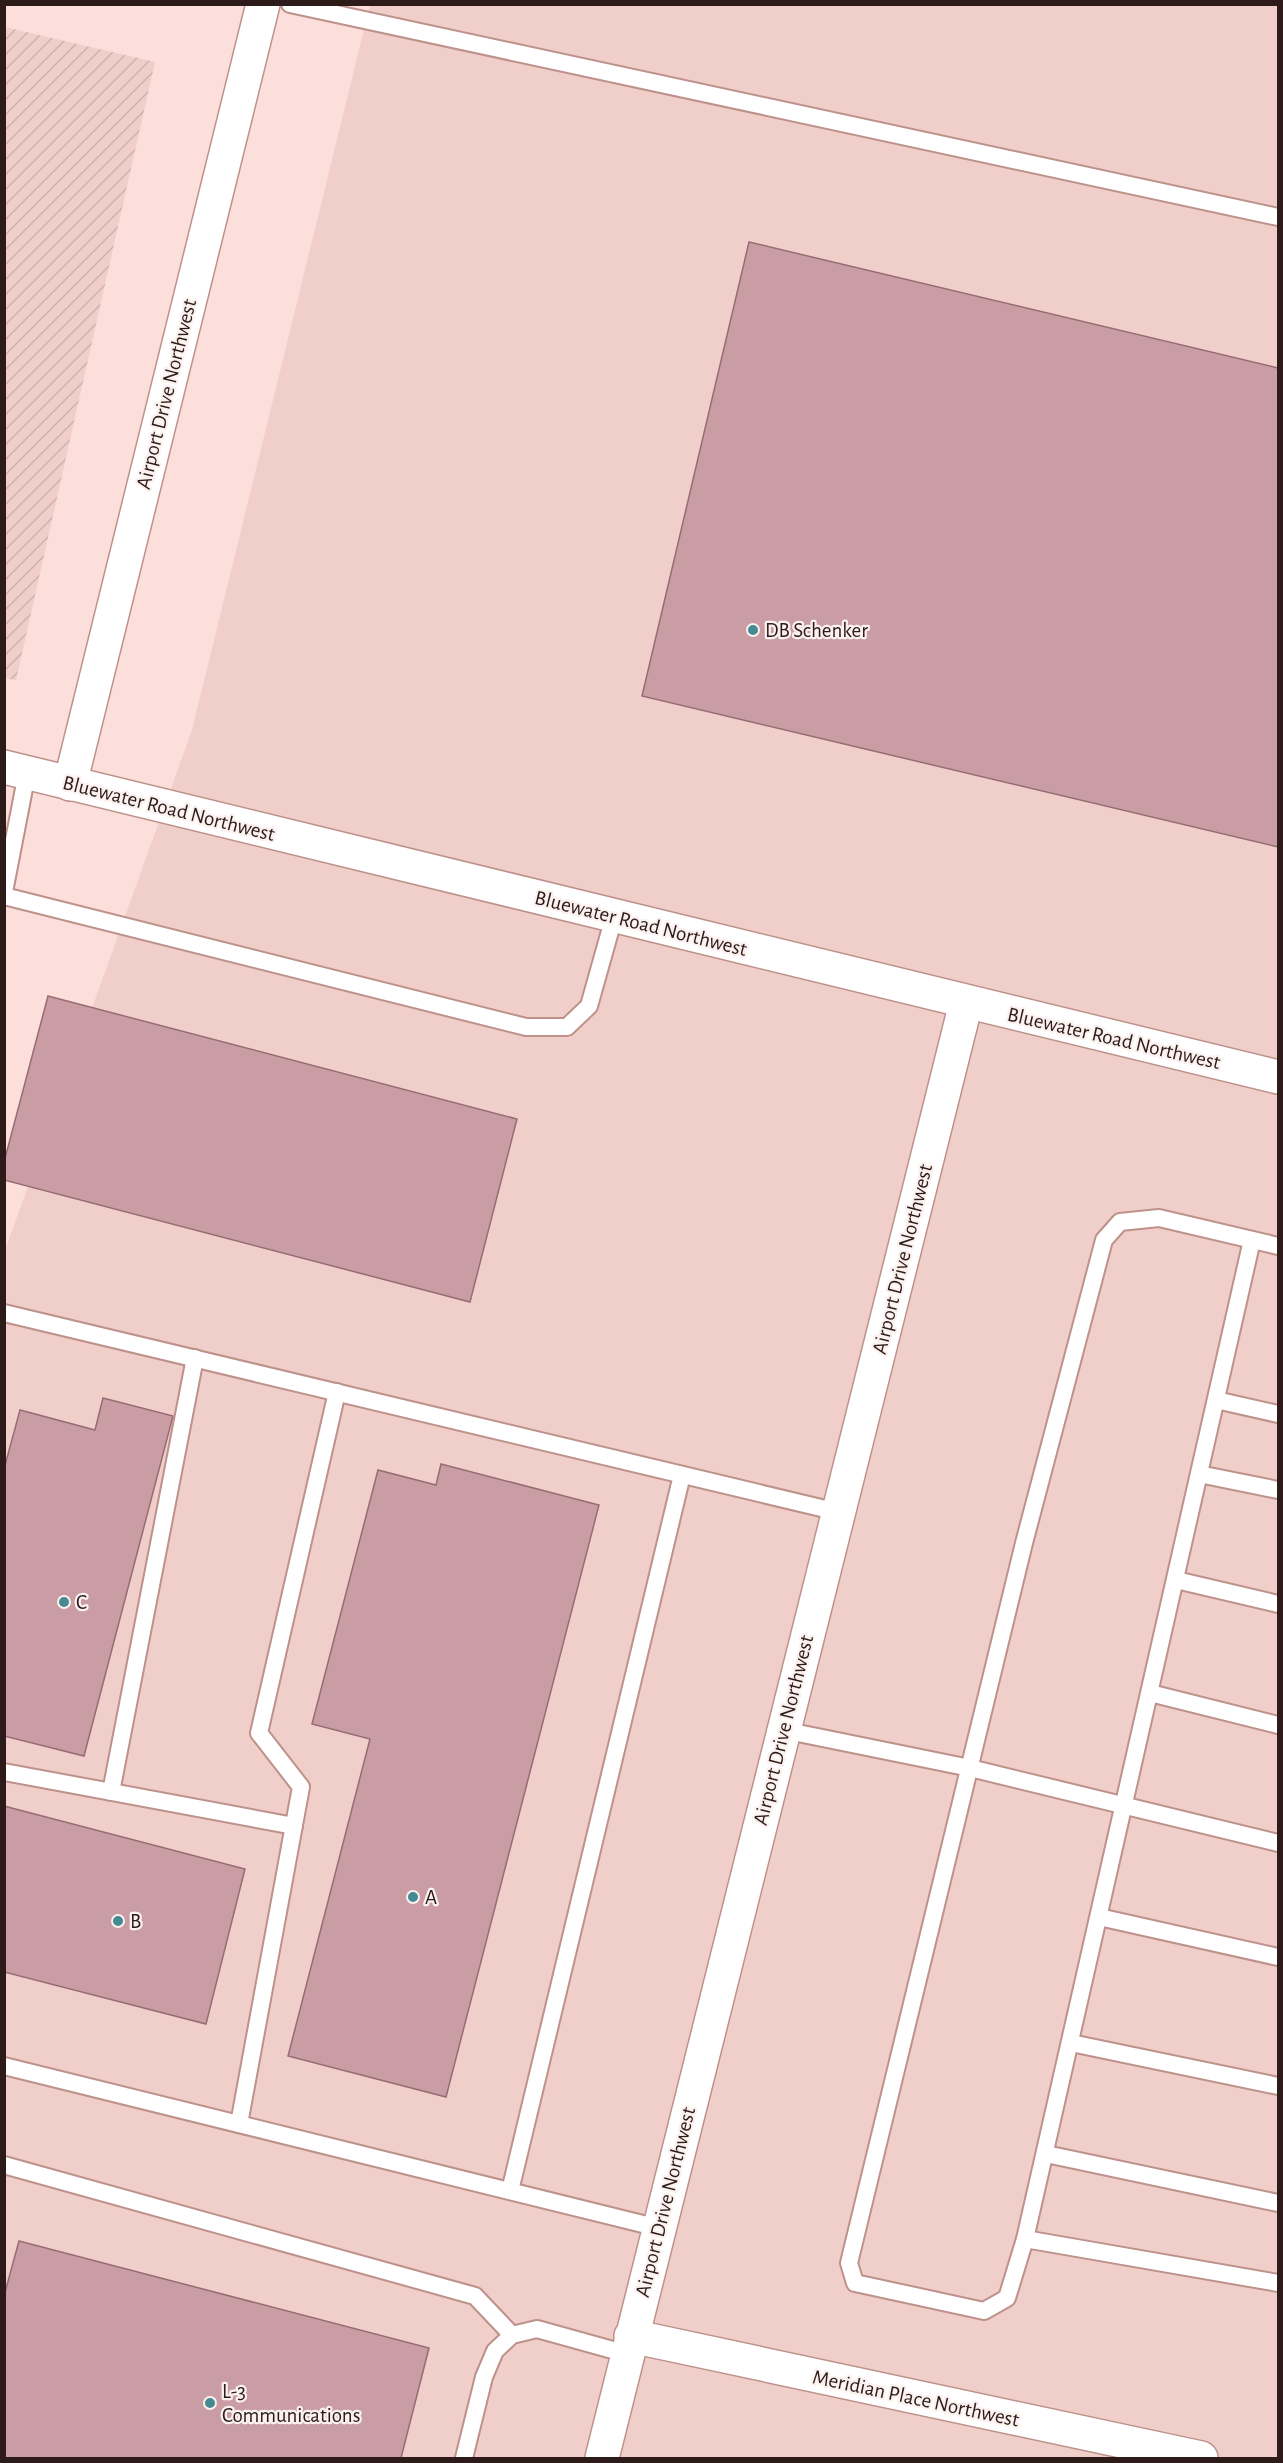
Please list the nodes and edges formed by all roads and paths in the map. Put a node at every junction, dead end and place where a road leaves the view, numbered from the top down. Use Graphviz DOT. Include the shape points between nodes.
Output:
graph roads {
  1 [pos="263,4"];
  2 [pos="290,4"];
  3 [pos="1278,217"];
  4 [pos="16,770"];
  5 [pos="70,784"];
  6 [pos="4,894"];
  7 [pos="614,917"];
  8 [pos="966,1003"];
  9 [pos="1278,1077"];
  10 [pos="1252,1240"];
  11 [pos="1278,1246"];
  12 [pos="4,1313"];
  13 [pos="195,1358"];
  14 [pos="337,1392"];
  15 [pos="1216,1400"];
  16 [pos="1278,1414"];
  17 [pos="1199,1474"];
  18 [pos="682,1475"];
  19 [pos="1278,1490"];
  20 [pos="838,1512"];
  21 [pos="1176,1580"];
  22 [pos="1278,1604"];
  23 [pos="1150,1693"];
  24 [pos="1278,1725"];
  25 [pos="783,1730"];
  26 [pos="970,1768"];
  27 [pos="4,1772"];
  28 [pos="111,1792"];
  29 [pos="1125,1805"];
  30 [pos="294,1826"];
  31 [pos="1278,1843"];
  32 [pos="1099,1917"];
  33 [pos="1278,1957"];
  34 [pos="1071,2043"];
  35 [pos="4,2066"];
  36 [pos="1278,2086"];
  37 [pos="239,2124"];
  38 [pos="1046,2154"];
  39 [pos="4,2165"];
  40 [pos="510,2191"];
  41 [pos="1278,2203"];
  42 [pos="658,2228"];
  43 [pos="1025,2239"];
  44 [pos="1278,2283"];
  45 [pos="512,2335"];
  46 [pos="629,2345"];
  47 [pos="464,2458"];
  48 [pos="602,2458"];
  49 [pos="1201,2458"];
  1 -- 5 [label="street, Airport Drive Northwest"];
  2 -- 3 [label="lane"];
  4 -- 5 [label="street, Bluewater Road Northwest"];
  4 -- 6 [label="lane"];
  5 -- 7 [label="street, Bluewater Road Northwest"];
  6 -- 7 [label="lane" via="526,1027 567,1027 589,1006"];
  7 -- 8 [label="street, Bluewater Road Northwest"];
  8 -- 9 [label="street, Bluewater Road Northwest"];
  8 -- 20 [label="street, Airport Drive Northwest"];
  10 -- 11 [label="lane"];
  10 -- 15 [label="lane"];
  10 -- 26 [label="lane" via="1159,1218 1120,1222 1104,1240 1024,1543"];
  12 -- 13 [label="lane"];
  13 -- 14 [label="lane"];
  13 -- 28 [label="lane"];
  14 -- 18 [label="lane"];
  14 -- 30 [label="lane" via="259,1733 301,1787"];
  15 -- 16 [label="lane"];
  15 -- 17 [label="lane"];
  17 -- 19 [label="lane"];
  17 -- 21 [label="lane"];
  18 -- 20 [label="lane"];
  18 -- 40 [label="lane"];
  20 -- 25 [label="street, Airport Drive Northwest"];
  21 -- 22 [label="lane"];
  21 -- 23 [label="lane"];
  23 -- 24 [label="lane"];
  23 -- 29 [label="lane"];
  25 -- 26 [label="lane"];
  25 -- 42 [label="street, Airport Drive Northwest"];
  26 -- 29 [label="lane"];
  26 -- 43 [label="lane" via="849,2263 855,2283 984,2311 1007,2298"];
  27 -- 28 [label="lane"];
  28 -- 30 [label="lane"];
  29 -- 31 [label="lane"];
  29 -- 32 [label="lane"];
  30 -- 37 [label="lane"];
  32 -- 33 [label="lane"];
  32 -- 34 [label="lane"];
  34 -- 36 [label="lane"];
  34 -- 38 [label="lane"];
  35 -- 37 [label="lane"];
  37 -- 40 [label="lane"];
  38 -- 41 [label="lane"];
  38 -- 43 [label="lane"];
  39 -- 45 [label="lane" via="475,2296"];
  40 -- 42 [label="lane"];
  42 -- 46 [label="street, Airport Drive Northwest"];
  43 -- 44 [label="lane"];
  45 -- 46 [label="lane" via="537,2329"];
  45 -- 47 [label="lane" via="495,2351 484,2377"];
  46 -- 48 [label="street, Airport Drive Northwest"];
  46 -- 49 [label="street, Meridian Place Northwest"];
}
